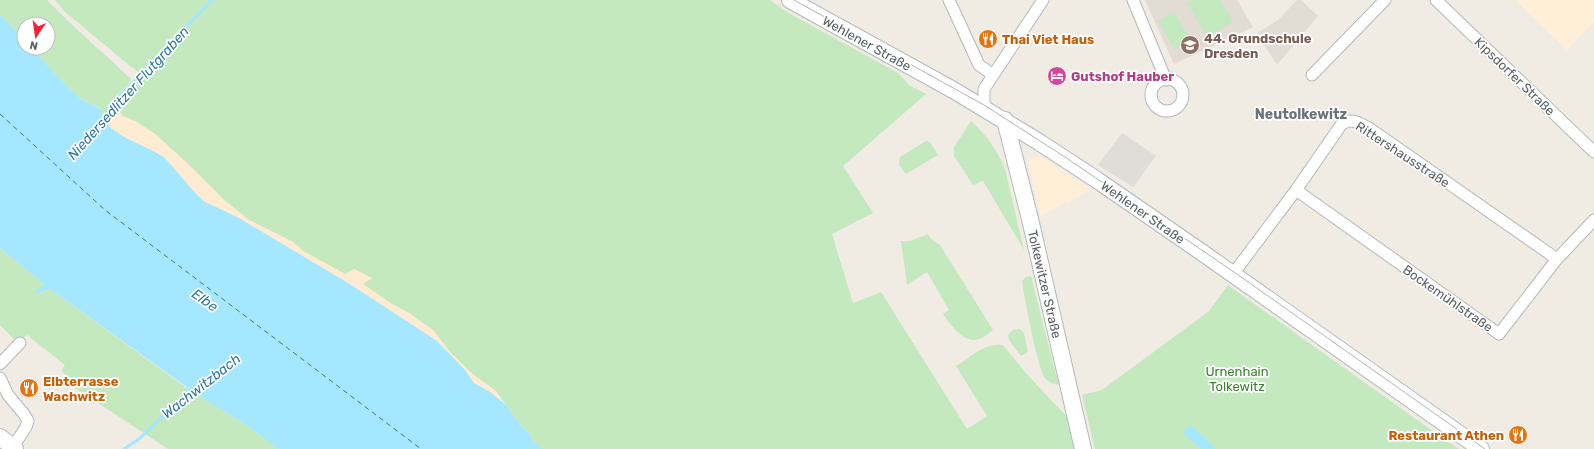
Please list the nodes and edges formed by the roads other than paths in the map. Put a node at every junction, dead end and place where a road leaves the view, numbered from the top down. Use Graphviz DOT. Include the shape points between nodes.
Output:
graph roads {
  1 [pos="790,0"];
  2 [pos="949,0"];
  3 [pos="1043,0"];
  4 [pos="1133,0"];
  5 [pos="1386,0"];
  6 [pos="1436,0"];
  7 [pos="993,75"];
  8 [pos="1312,75"];
  9 [pos="1166,80"];
  10 [pos="987,110"];
  11 [pos="1005,120"];
  12 [pos="1594,152"];
  13 [pos="1296,190"];
  14 [pos="1594,220"];
  15 [pos="1557,259"];
  16 [pos="1233,274"];
  17 [pos="20,343"];
  18 [pos="0,364"];
  19 [pos="0,378"];
  20 [pos="0,437"];
  21 [pos="14,448"];
  22 [pos="1083,449"];
  23 [pos="1481,449"];
  1 -- 10 [label="main road, Wehlener Straße"];
  2 -- 7 [label="street" via="979,65"];
  3 -- 7 [label="street"];
  4 -- 9 [label="street"];
  5 -- 8 [label="street"];
  6 -- 12 [label="street, Kipsdorfer Straße"];
  7 -- 10 [label="street" via="984,89 984,105"];
  10 -- 11 [label="main road, Wehlener Straße"];
  11 -- 16 [label="main road, Wehlener Straße"];
  11 -- 22 [label="main road, Tolkewitzer Straße"];
  13 -- 15 [label="street, Rittershausstraße" via="1341,125 1346,121 1356,121"];
  13 -- 15 [label="street, Bockemühlstraße" via="1499,334"];
  13 -- 16 [label="street, Rittershausstraße"];
  14 -- 15 [label="street, Bockemühlstraße"];
  16 -- 23 [label="main road, Wehlener Straße"];
  17 -- 18 [label="street"];
  19 -- 21 [label="street" via="8,395 28,421"];
  20 -- 21 [label="main road"];
}
